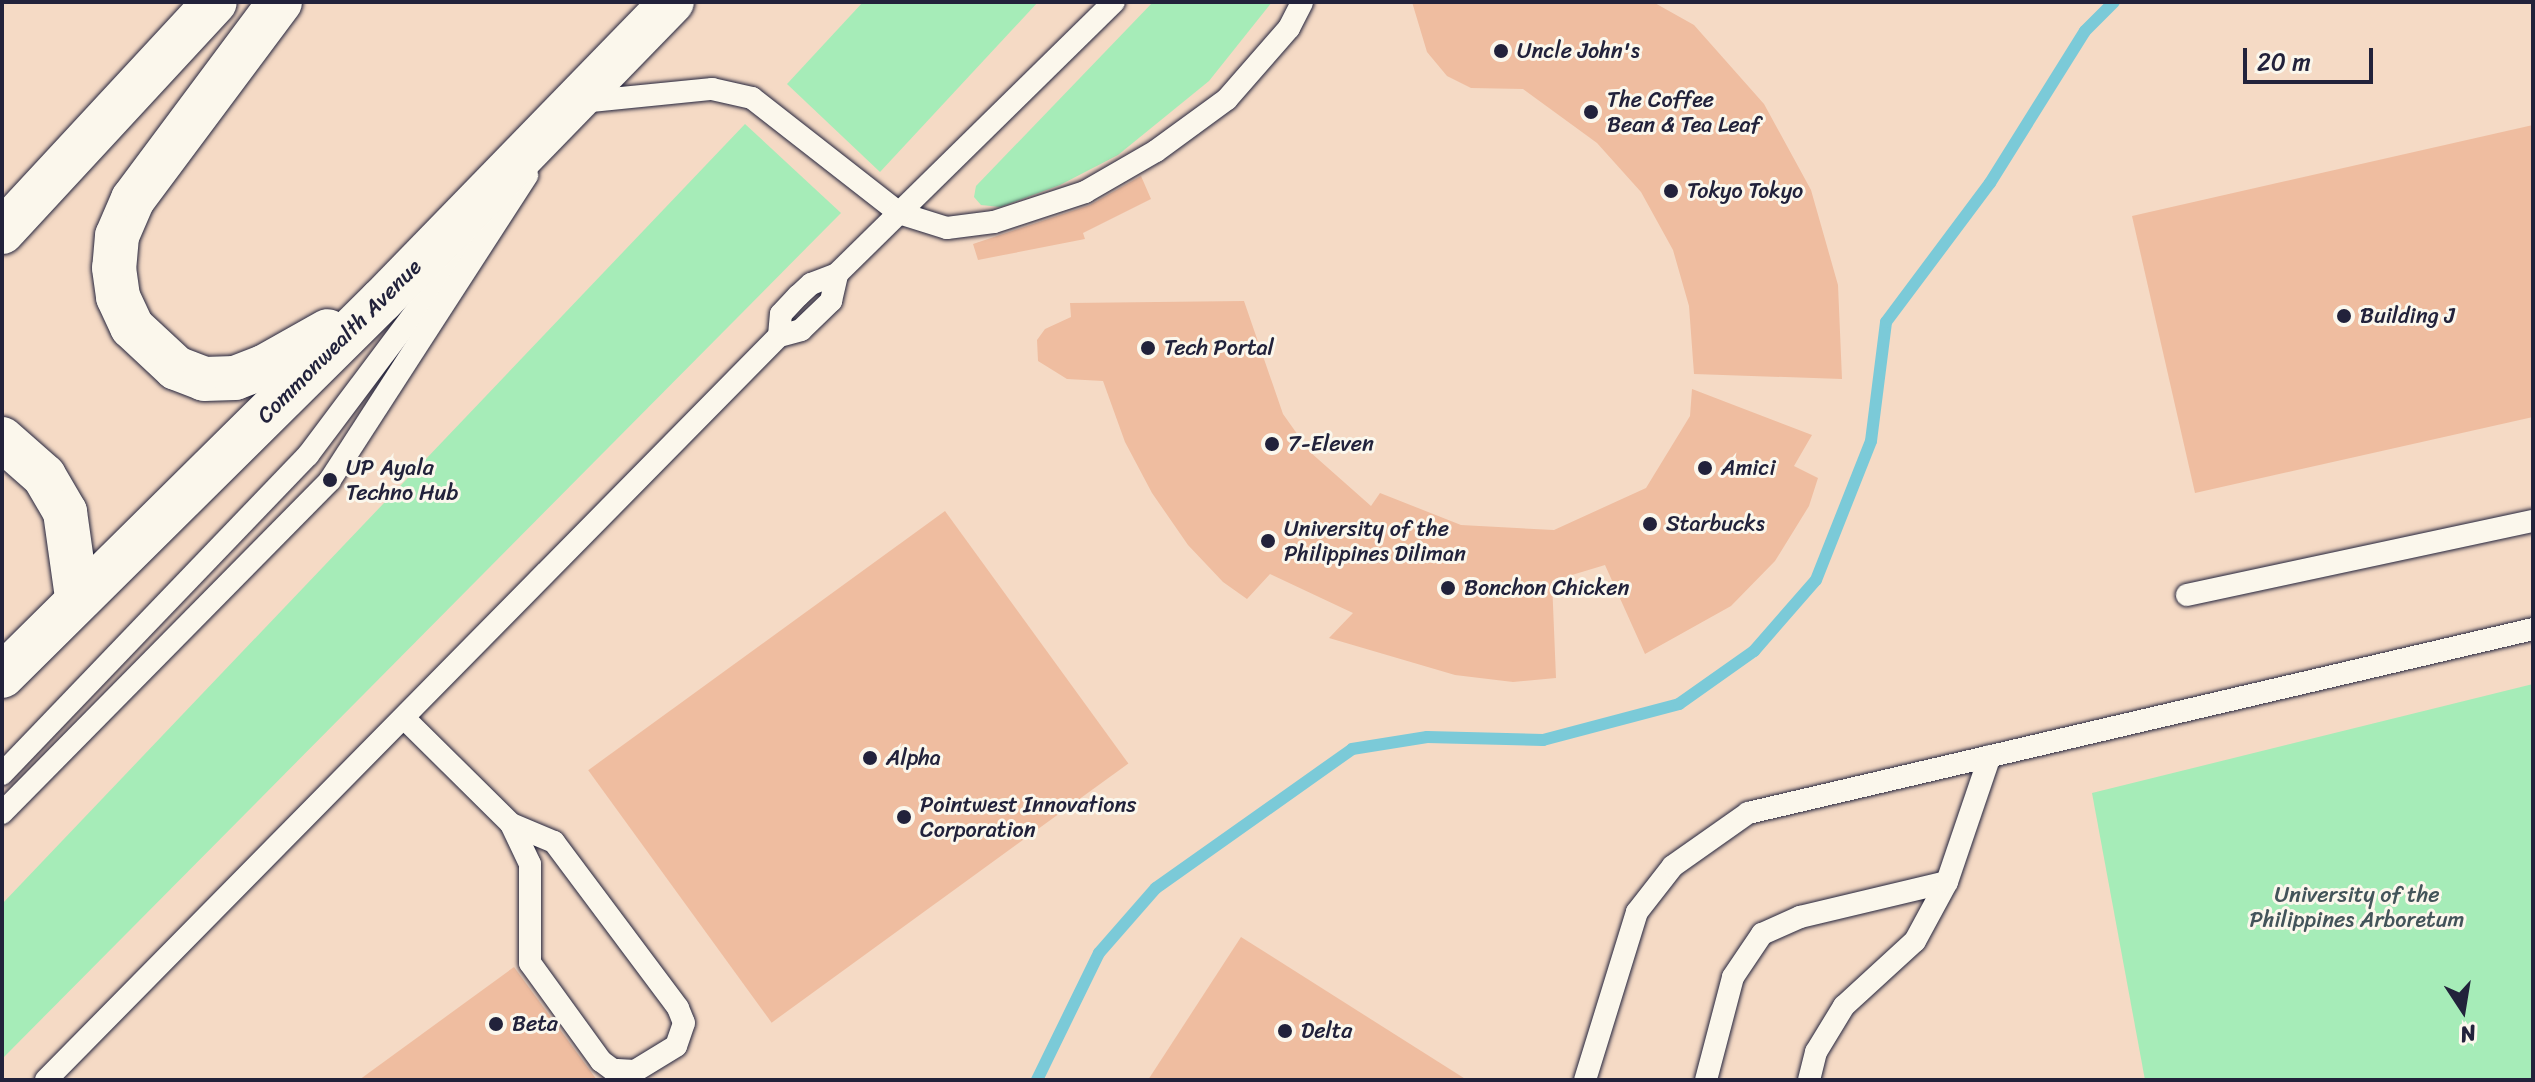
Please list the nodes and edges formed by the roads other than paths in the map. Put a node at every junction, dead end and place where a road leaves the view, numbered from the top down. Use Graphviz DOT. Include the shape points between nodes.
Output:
graph roads {
  1 [pos="215,2"];
  2 [pos="280,2"];
  3 [pos="672,2"];
  4 [pos="1114,2"];
  5 [pos="1302,2"];
  6 [pos="573,103"];
  7 [pos="899,213"];
  8 [pos="2,232"];
  9 [pos="382,300"];
  10 [pos="2,439"];
  11 [pos="2533,521"];
  12 [pos="2187,595"];
  13 [pos="77,597"];
  14 [pos="2533,629"];
  15 [pos="2,676"];
  16 [pos="405,719"];
  17 [pos="1990,756"];
  18 [pos="2,774"];
  19 [pos="2,813"];
  20 [pos="511,824"];
  21 [pos="1947,882"];
  22 [pos="46,1080"];
  23 [pos="1585,1080"];
  24 [pos="1706,1080"];
  25 [pos="1809,1080"];
  1 -- 8 [label="main road"];
  2 -- 9 [label="main road" via="133,199 117,236 118,297 152,350 176,368 204,379 235,378 264,367"];
  3 -- 6 [label="main road, Commonwealth Avenue"];
  4 -- 7 [label="lane"];
  5 -- 7 [label="lane" via="1289,28 1227,99 1156,151 1085,192 994,222 947,228"];
  6 -- 7 [label="lane" via="712,89 752,98"];
  6 -- 9 [label="main road, Commonwealth Avenue"];
  6 -- 18 [label="lane" via="308,455"];
  6 -- 19 [label="lane" via="330,480"];
  7 -- 16 [label="lane" via="837,274 831,301 801,330 779,336"];
  9 -- 13 [label="main road, Commonwealth Avenue"];
  10 -- 13 [label="main road" via="44,476 65,512"];
  11 -- 12 [label="lane"];
  13 -- 15 [label="main road, Commonwealth Avenue"];
  14 -- 17 [label="lane"];
  16 -- 20 [label="lane"];
  16 -- 22 [label="lane"];
  17 -- 21 [label="lane"];
  17 -- 23 [label="lane" via="1748,813 1712,833 1673,866 1637,912"];
  20 -- 20 [label="lane" via="530,864 530,963 601,1061 613,1070 635,1071 676,1046 684,1023 678,1008 554,842"];
  21 -- 24 [label="lane" via="1800,917 1762,934 1733,977"];
  21 -- 25 [label="lane" via="1915,941 1844,1006 1816,1052"];
}
